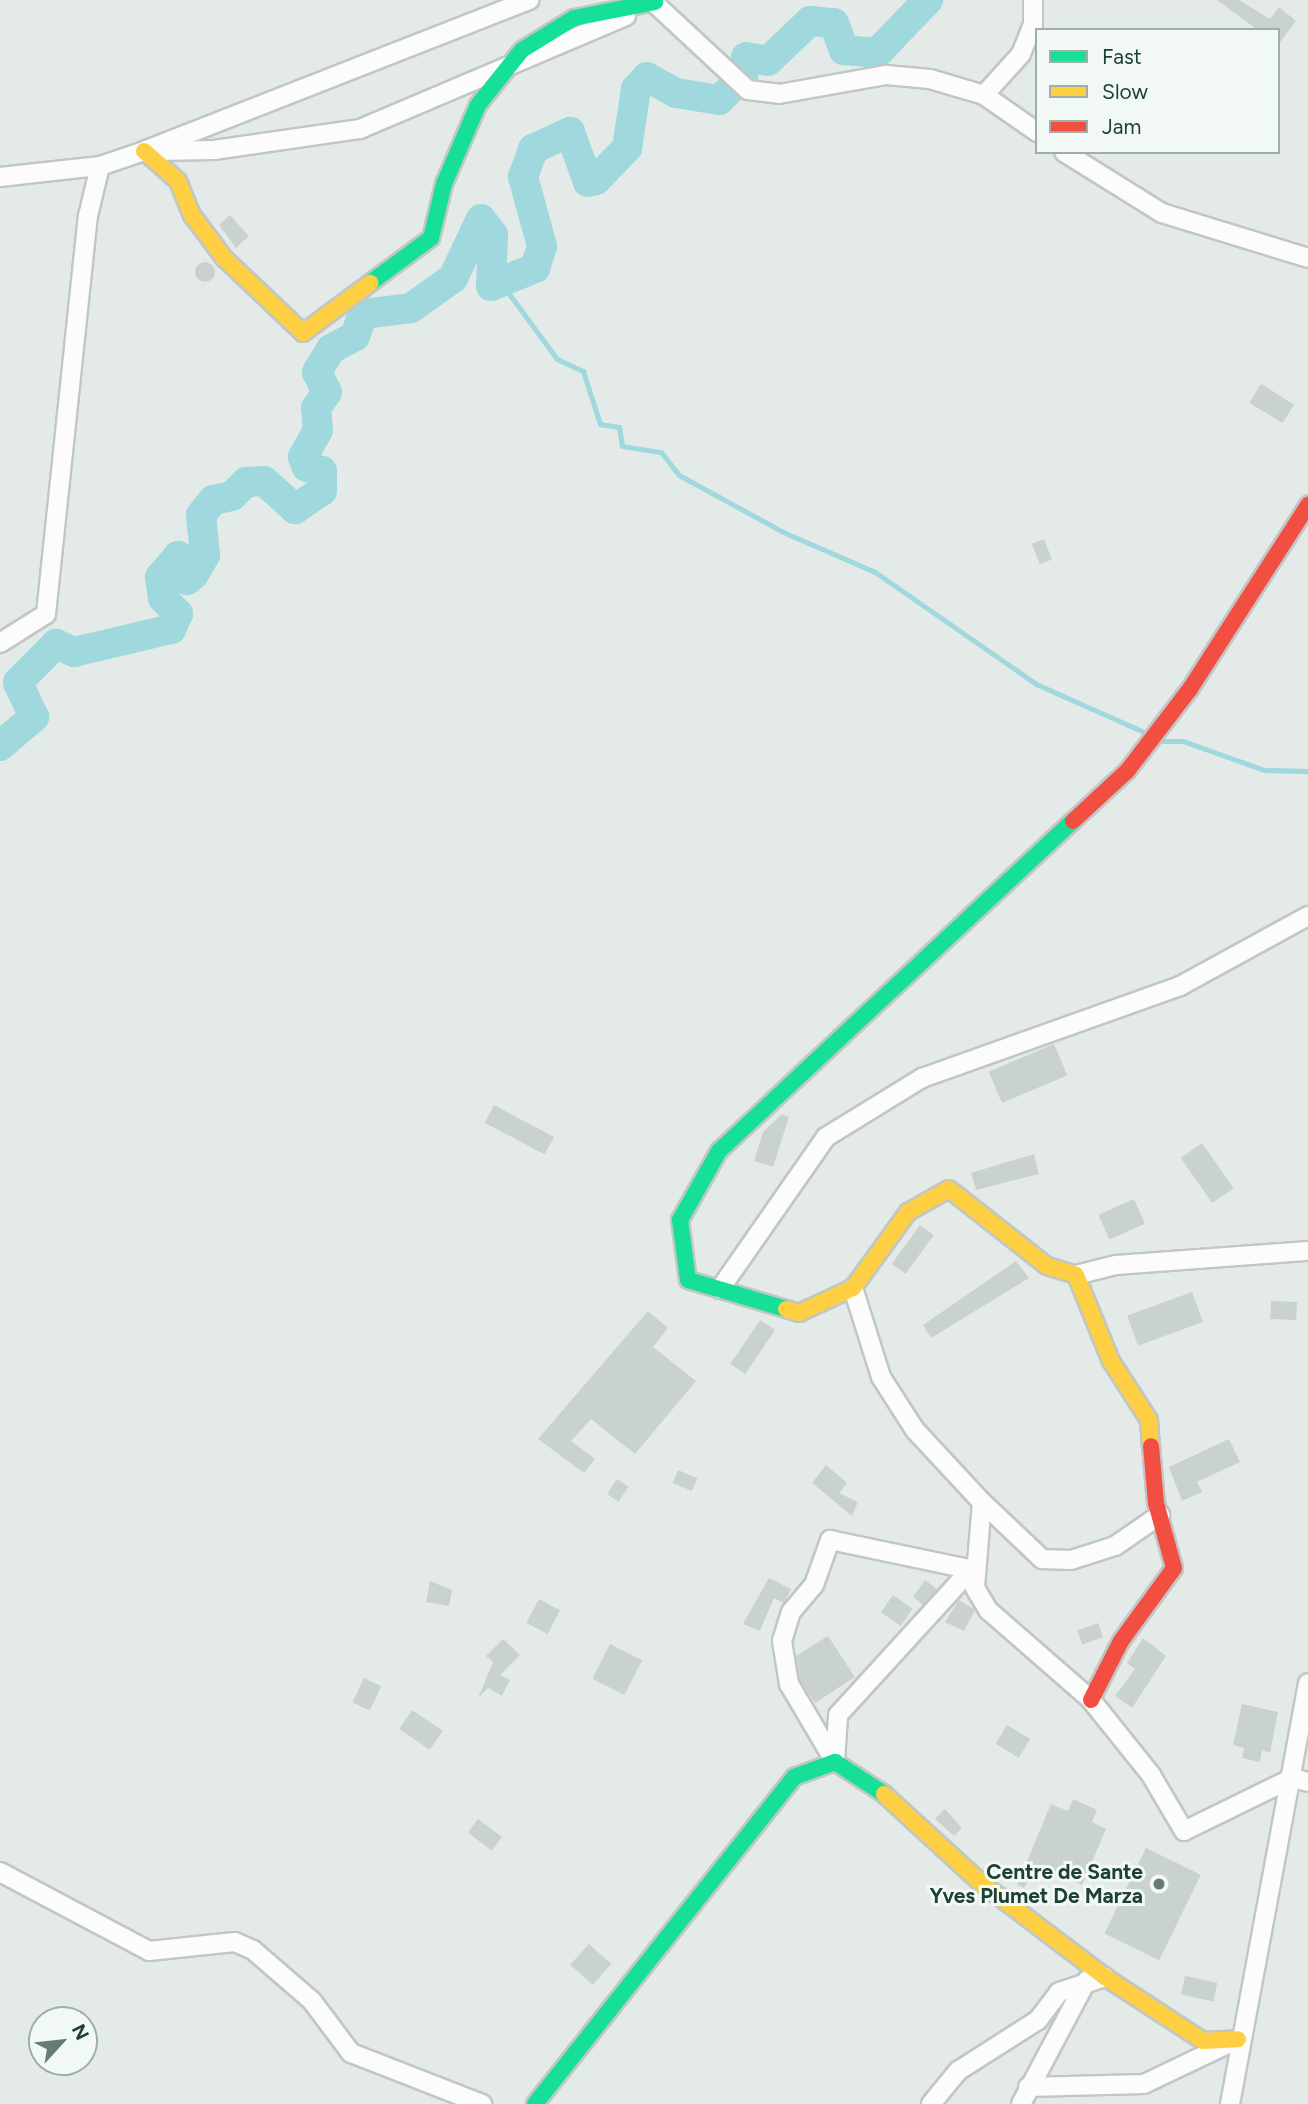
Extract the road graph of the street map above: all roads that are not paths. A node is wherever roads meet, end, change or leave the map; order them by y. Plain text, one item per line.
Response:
1 (529, 0) edge
2 (1033, 0) edge
3 (653, 1) edge
4 (502, 72) junction
5 (984, 95) junction
6 (1035, 131) edge
7 (144, 151) junction
8 (1068, 154) edge
9 (100, 166) junction
10 (0, 177) edge
11 (1308, 258) edge
12 (1308, 505) edge
13 (0, 643) edge
14 (1308, 909) edge
15 (1308, 917) edge
16 (1308, 1251) edge
17 (1076, 1275) junction
18 (853, 1288) junction
19 (720, 1289) junction
20 (982, 1502) junction
21 (1160, 1515) junction
22 (975, 1565) junction
23 (1308, 1682) edge
24 (1091, 1700) junction
25 (835, 1762) junction
26 (1300, 1780) edge
27 (0, 1872) edge
28 (1096, 1978) junction
29 (1238, 2039) junction
30 (1028, 2087) junction
31 (482, 2104) edge
32 (535, 2104) edge
33 (931, 2104) edge
34 (1021, 2104) edge
35 (1230, 2104) edge

1 - 7 street
2 - 5 street
3 - 4 street
3 - 5 street
4 - 7 street
4 - 7 street
5 - 6 street
7 - 9 street
8 - 11 street
9 - 10 street
9 - 13 street
12 - 19 street
14 - 15 street
15 - 19 street
16 - 17 street
17 - 18 street
17 - 21 street
18 - 19 street
18 - 20 street
20 - 21 street
20 - 22 street
21 - 24 street
22 - 24 street
22 - 25 street
22 - 25 street
23 - 26 street
24 - 26 street
25 - 28 street
25 - 32 street
26 - 29 street
27 - 31 street
28 - 29 street
28 - 30 street
28 - 33 street
29 - 30 street
29 - 35 street
30 - 34 street

